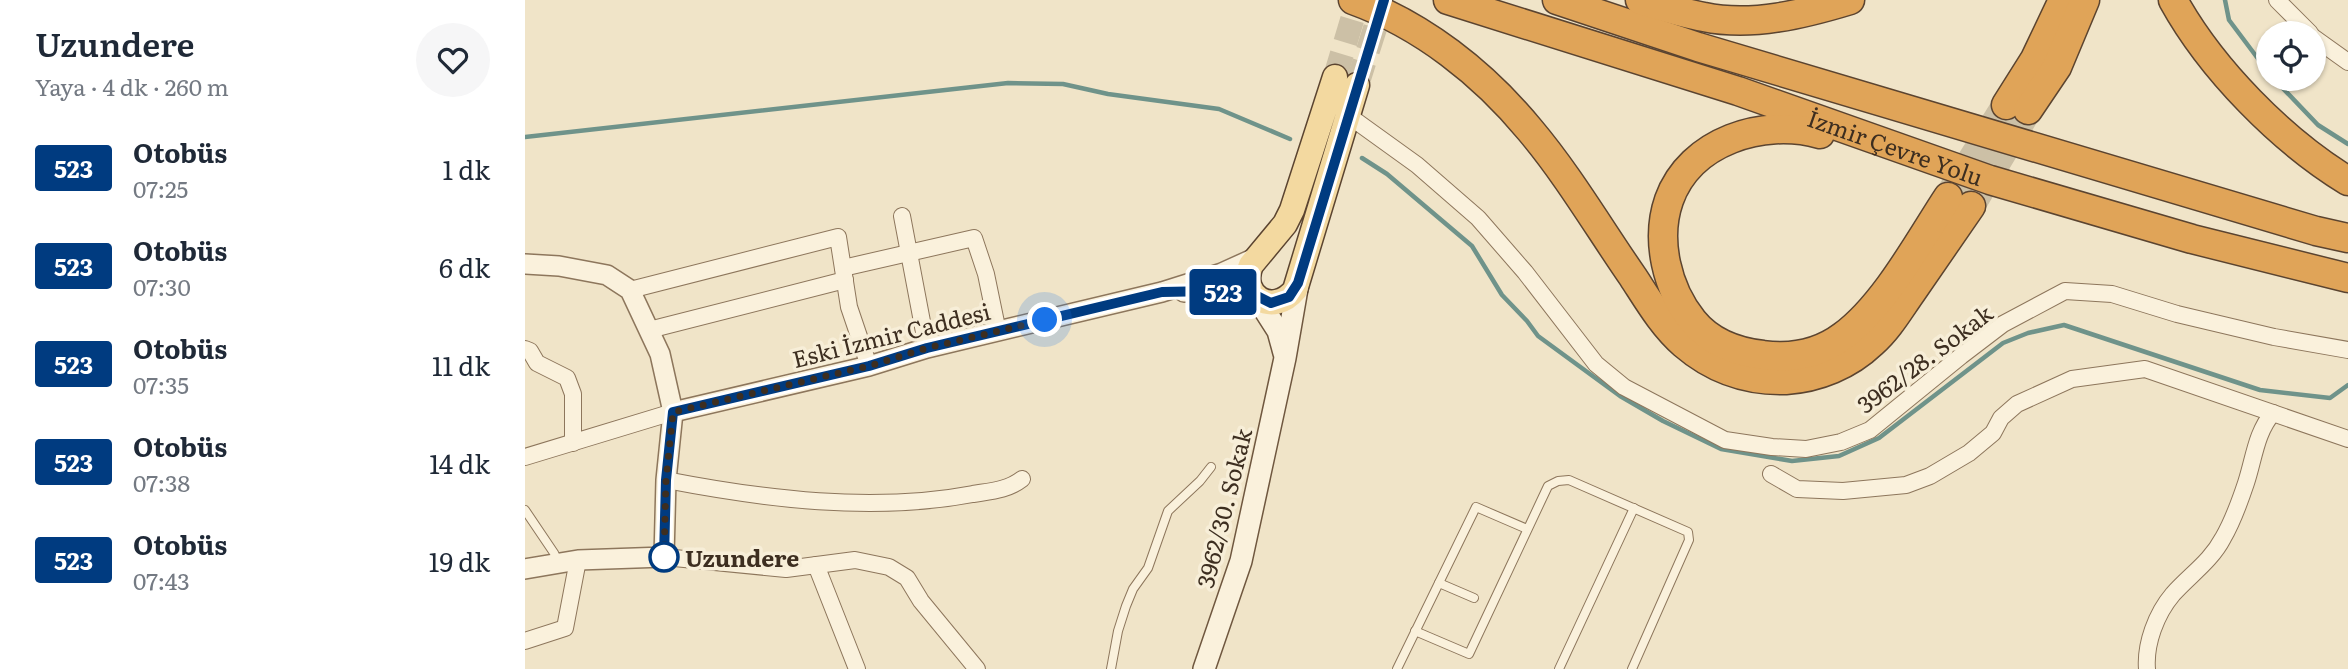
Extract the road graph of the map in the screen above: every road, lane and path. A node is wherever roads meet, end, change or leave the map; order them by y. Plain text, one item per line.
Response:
1 (1353, 0) edge
2 (1448, 0) edge
3 (1557, 0) edge
4 (1640, 0) edge
5 (1850, 0) edge
6 (2063, 0) edge
7 (2085, 0) edge
8 (2173, 0) edge
9 (2277, 0) edge
10 (2298, 21) edge
11 (2326, 46) edge
12 (2348, 62) edge
13 (1349, 116) junction
14 (1990, 180) junction
15 (2348, 181) edge
16 (902, 216) dead end
17 (2348, 239) edge
18 (910, 253) junction
19 (1255, 258) junction
20 (525, 264) edge
21 (844, 274) junction
22 (2348, 278) edge
23 (1298, 283) junction
24 (630, 290) junction
25 (1162, 292) junction
26 (1255, 295) junction
27 (649, 330) junction
28 (998, 332) junction
29 (927, 348) junction
30 (525, 349) edge
31 (2348, 350) edge
32 (1285, 358) junction
33 (869, 366) junction
34 (673, 412) junction
35 (2273, 413) junction
36 (2348, 439) edge
37 (573, 443) junction
38 (525, 457) edge
39 (1211, 467) dead end
40 (1771, 474) dead end
41 (1022, 478) dead end
42 (666, 480) junction
43 (1633, 508) junction
44 (525, 510) edge
45 (1527, 529) junction
46 (664, 557) junction
47 (568, 562) junction
48 (815, 565) junction
49 (525, 569) edge
50 (1439, 583) junction
51 (1474, 598) dead end
52 (1415, 631) junction
53 (525, 641) edge
54 (857, 669) edge
55 (977, 669) edge
56 (1111, 669) edge
57 (1204, 669) edge
58 (1397, 669) edge
59 (1559, 669) edge
60 (1632, 669) edge
61 (2147, 669) edge

1 - 14 highway
2 - 14 highway, İzmir Çevre Yolu
3 - 17 highway, İzmir Çevre Yolu
4 - 5 highway
6 - 7 highway
8 - 15 highway
9 - 10 street
11 - 12 street
13 - 19 main road
13 - 23 main road
13 - 31 street, 3962/28. Sokak
14 - 22 highway, İzmir Çevre Yolu
16 - 18 street
18 - 21 street
18 - 28 street
18 - 29 street
19 - 23 main road
19 - 25 street, Eski İzmir Caddesi
19 - 26 main road
20 - 24 street
21 - 24 street
21 - 27 street
21 - 33 street
23 - 26 main road
23 - 32 main road, 3962/30. Sokak
24 - 27 street
25 - 26 street, Eski İzmir Caddesi
25 - 28 street, Eski İzmir Caddesi
26 - 32 main road
27 - 34 street
28 - 29 street, Eski İzmir Caddesi
29 - 33 street, Eski İzmir Caddesi
30 - 37 street
32 - 57 main road, 3962/30. Sokak
33 - 34 street, Eski İzmir Caddesi
34 - 37 street
34 - 42 street
35 - 36 street
35 - 40 street
35 - 61 street
37 - 38 street
39 - 56 lane
41 - 42 street
42 - 46 street
43 - 45 lane
43 - 59 lane
43 - 60 lane
44 - 47 lane
45 - 50 lane
45 - 52 lane
46 - 47 street
46 - 48 street
47 - 49 street
47 - 53 street
48 - 54 street
48 - 55 street
50 - 51 lane
50 - 52 lane
52 - 58 lane

